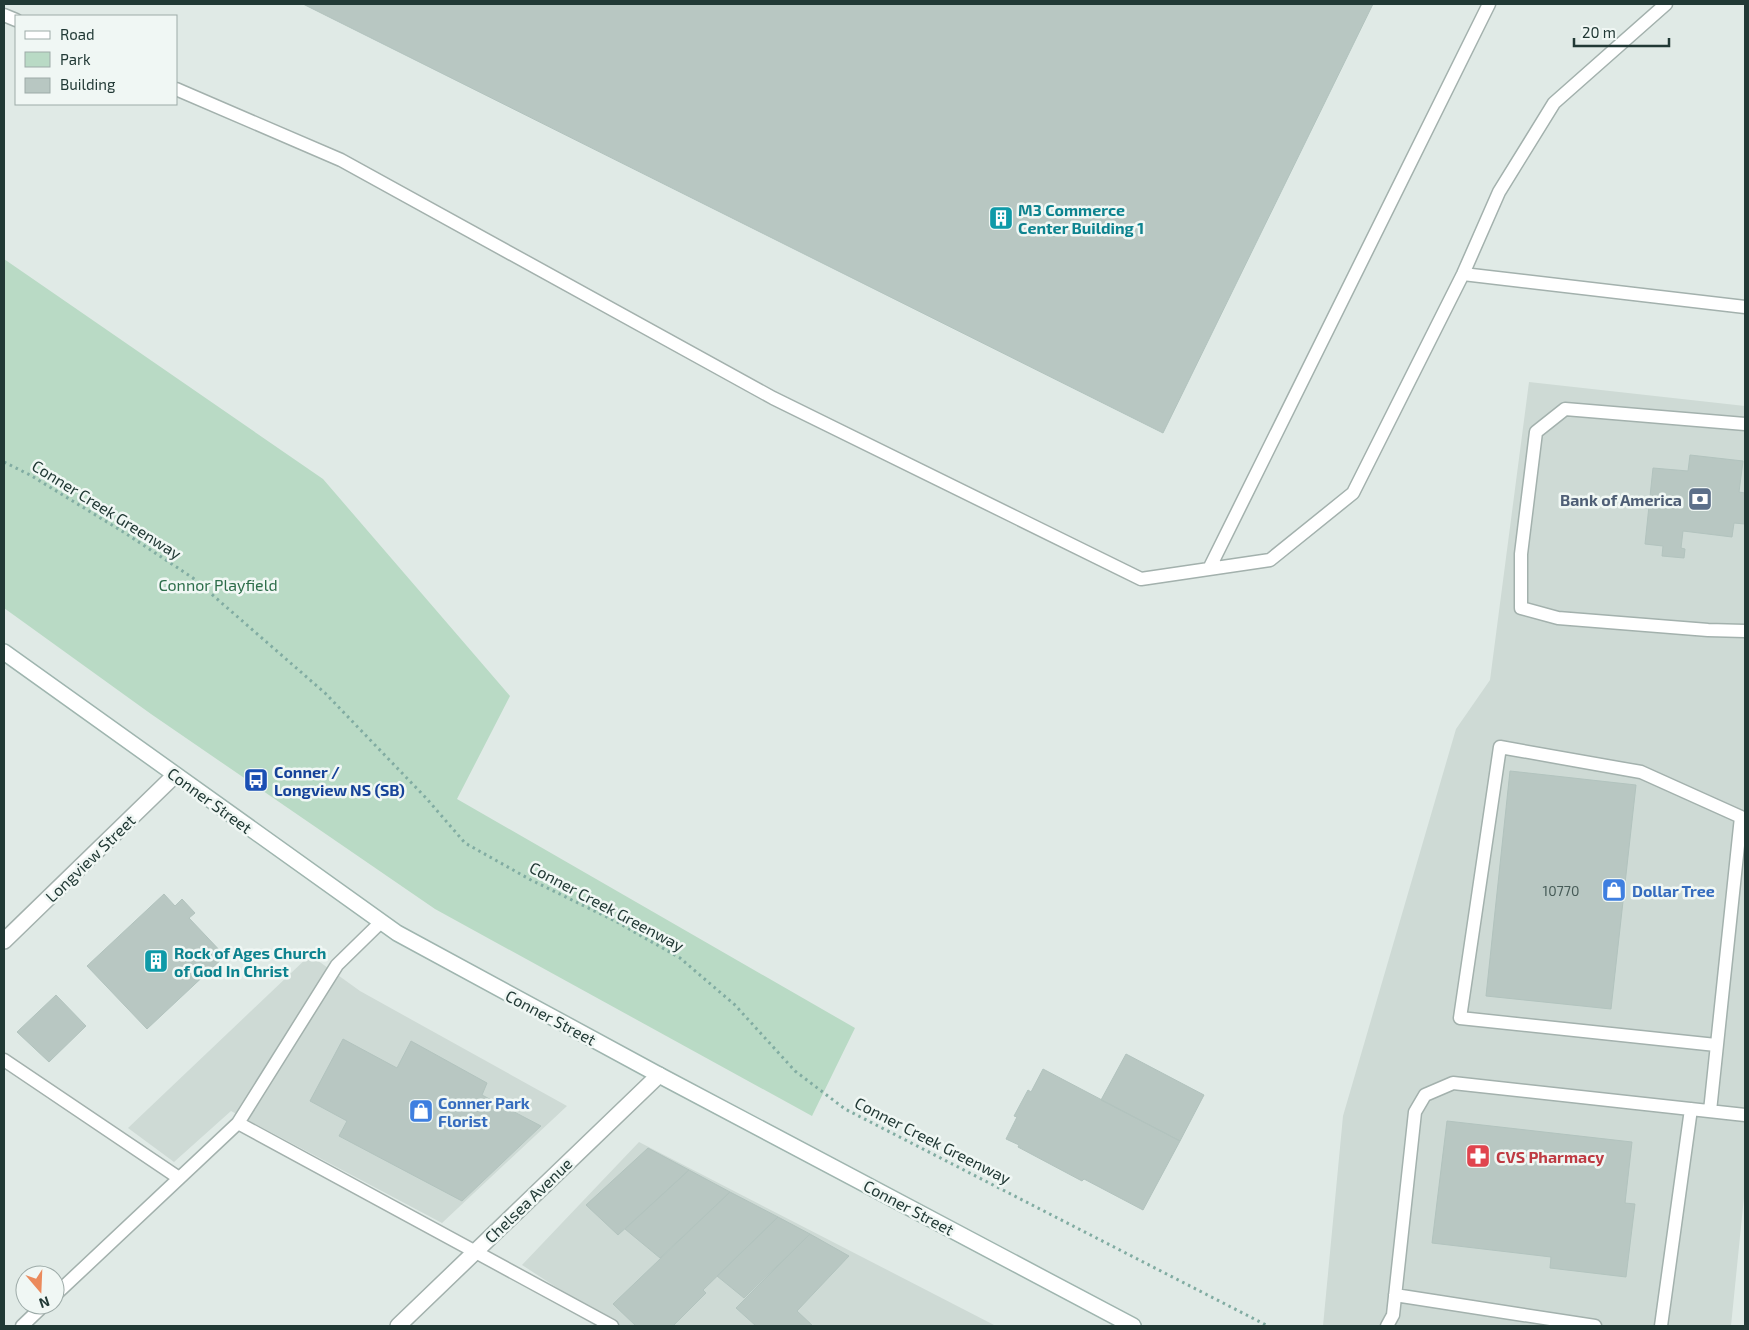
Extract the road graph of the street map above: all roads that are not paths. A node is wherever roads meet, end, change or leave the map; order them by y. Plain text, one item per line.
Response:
1 (1489, 4) edge
2 (1666, 4) edge
3 (178, 90) edge
4 (1463, 274) junction
5 (1745, 307) edge
6 (1745, 424) edge
7 (1209, 569) junction
8 (1745, 631) edge
9 (4, 652) edge
10 (175, 775) junction
11 (381, 922) junction
12 (4, 941) edge
13 (1716, 1045) junction
14 (4, 1060) edge
15 (660, 1075) junction
16 (1691, 1109) junction
17 (1710, 1111) junction
18 (1745, 1115) edge
19 (238, 1122) junction
20 (179, 1178) junction
21 (475, 1251) junction
22 (65, 1286) edge
23 (1395, 1294) junction
24 (34, 1315) edge
25 (22, 1326) edge
26 (398, 1326) edge
27 (612, 1326) edge
28 (1133, 1326) edge
29 (1387, 1326) edge
30 (1595, 1326) edge
31 (1661, 1326) edge

1 - 7 lane
2 - 4 lane
3 - 7 lane
4 - 5 lane
4 - 7 lane
6 - 8 lane
9 - 10 main road, Conner Street
10 - 11 main road, Conner Street
10 - 12 main road, Longview Street
11 - 15 main road, Conner Street
11 - 19 lane
13 - 13 lane
13 - 17 lane
14 - 20 lane
15 - 21 main road, Chelsea Avenue
15 - 28 main road, Conner Street
16 - 17 lane
16 - 23 lane
16 - 31 lane
17 - 18 lane
19 - 20 lane
19 - 21 lane
20 - 22 lane
21 - 26 main road, Chelsea Avenue
21 - 27 lane
23 - 29 lane
23 - 30 lane
24 - 25 lane

